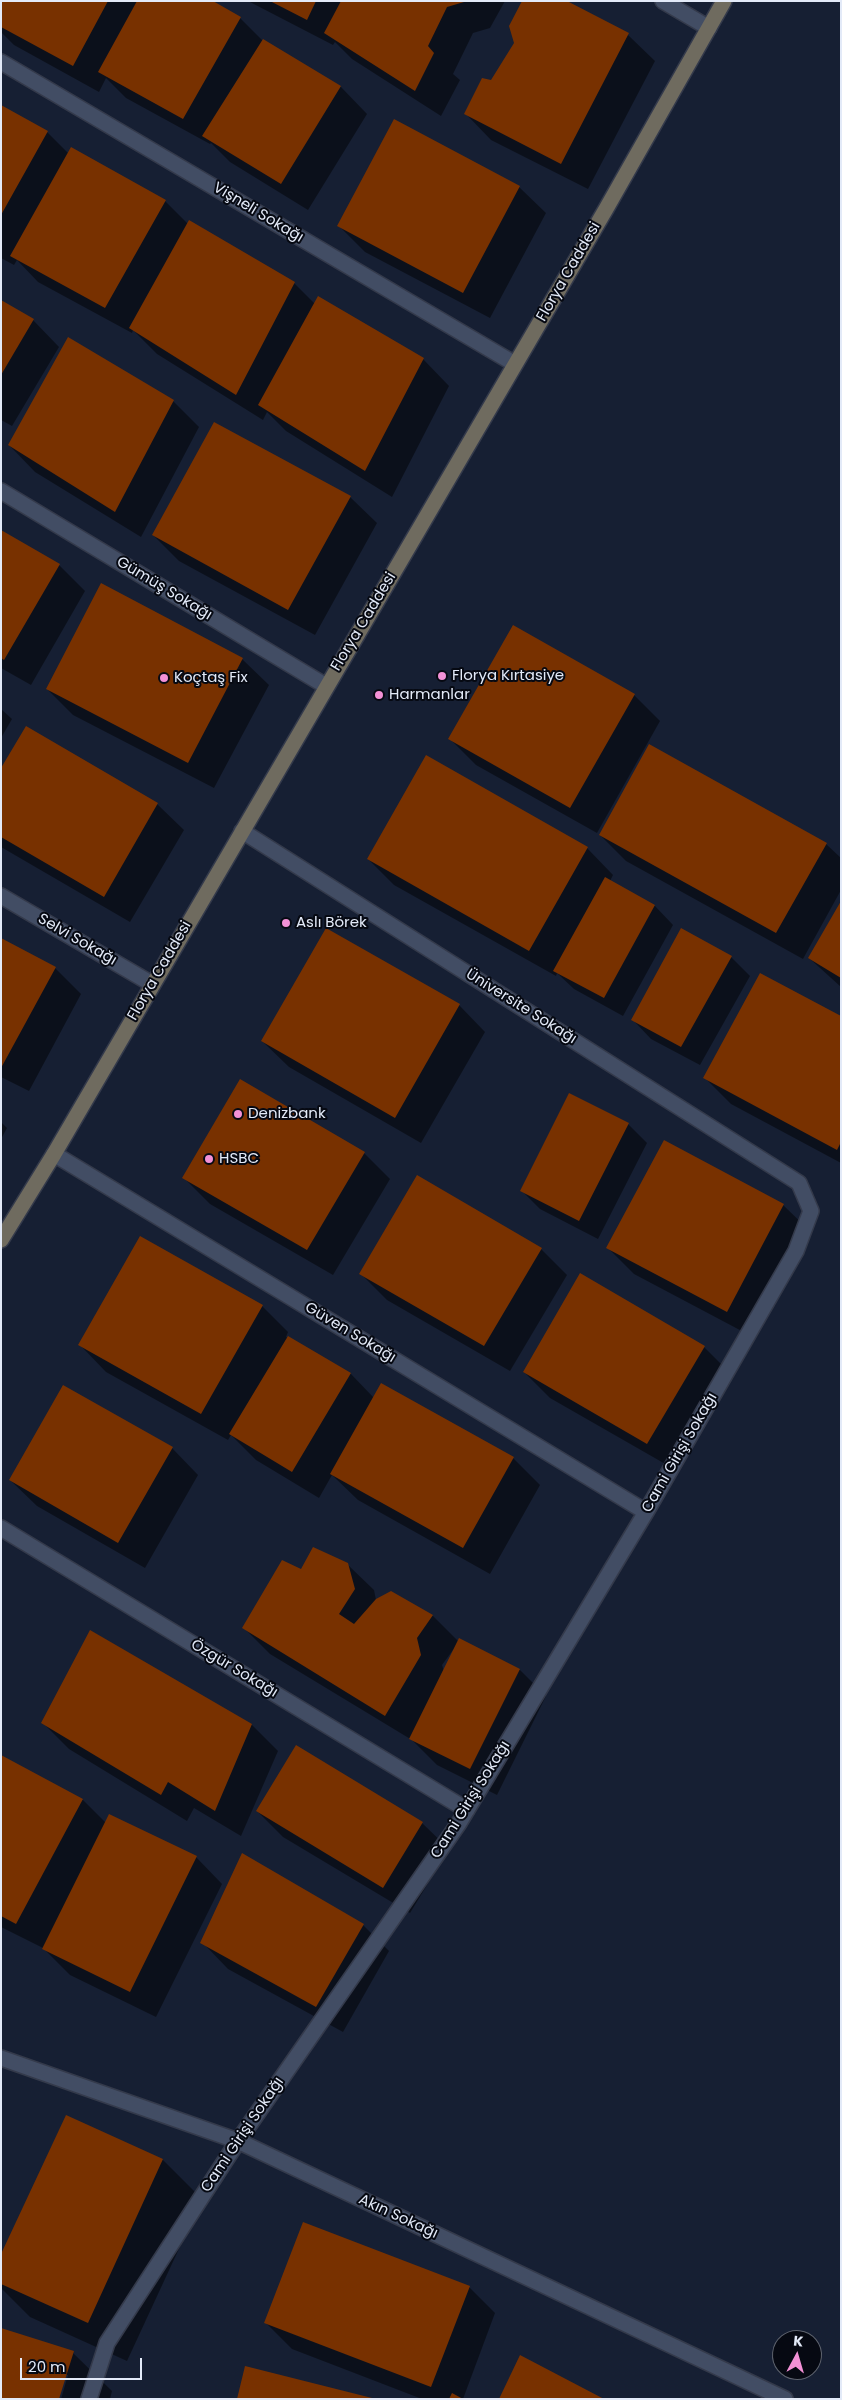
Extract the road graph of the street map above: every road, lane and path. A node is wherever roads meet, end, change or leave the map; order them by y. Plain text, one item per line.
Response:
1 (663, 1) edge
2 (724, 1) edge
3 (709, 28) junction
4 (1, 62) edge
5 (515, 364) junction
6 (1, 491) edge
7 (326, 686) junction
8 (242, 831) junction
9 (1, 896) edge
10 (152, 984) junction
11 (54, 1154) junction
12 (799, 1183) joint
13 (1, 1240) edge
14 (646, 1512) junction
15 (1, 1528) edge
16 (467, 1810) junction
17 (1, 2058) edge
18 (238, 2141) junction
19 (89, 2399) edge
20 (785, 2399) edge

1 - 3 street
2 - 3 main road, Florya Caddesi
3 - 5 main road, Florya Caddesi
4 - 5 street, Vişneli Sokağı
5 - 7 main road, Florya Caddesi
6 - 7 street, Gümüş Sokağı
7 - 8 main road, Florya Caddesi
8 - 10 main road, Florya Caddesi
8 - 12 street, Üniversite Sokağı
9 - 10 street, Selvi Sokağı
10 - 11 main road, Florya Caddesi
11 - 13 main road, Florya Caddesi
11 - 14 street, Güven Sokağı
12 - 14 street, Cami Girişi Sokağı
14 - 16 street, Cami Girişi Sokağı
15 - 16 street, Özgür Sokağı
16 - 18 street, Cami Girişi Sokağı
17 - 18 street, Akın Sokağı
18 - 19 street, Cami Girişi Sokağı
18 - 20 street, Akın Sokağı

